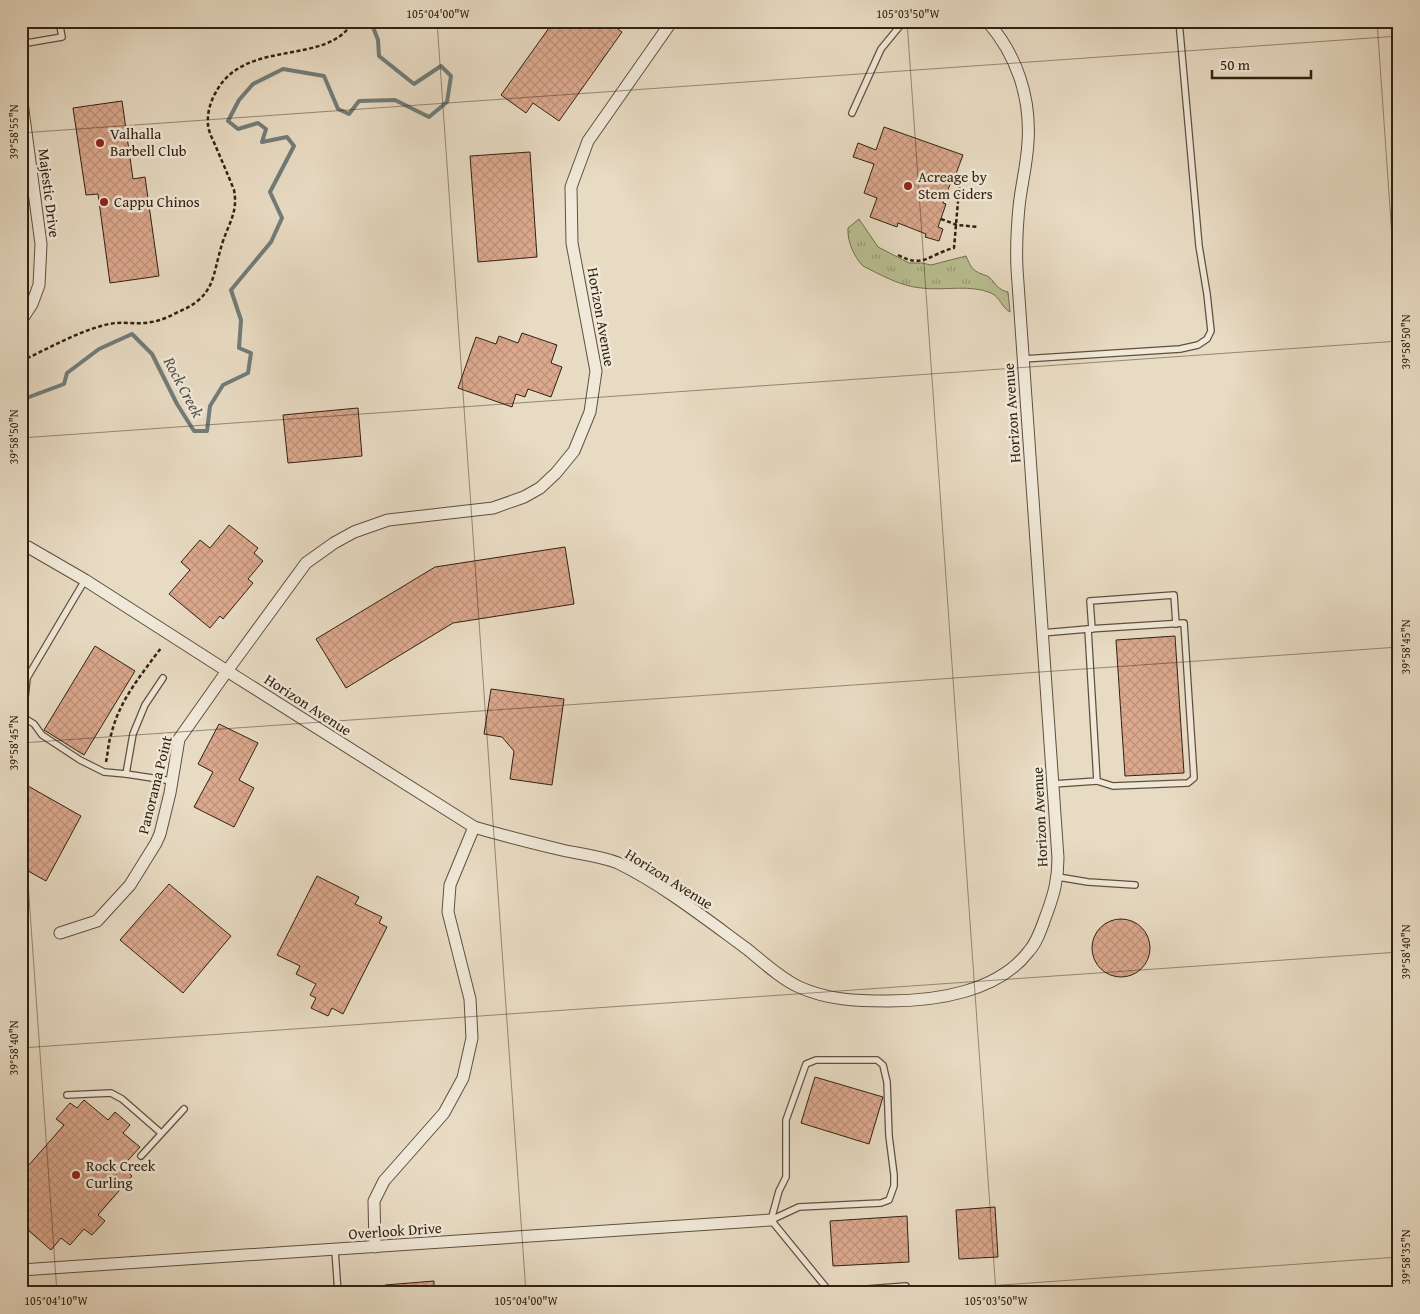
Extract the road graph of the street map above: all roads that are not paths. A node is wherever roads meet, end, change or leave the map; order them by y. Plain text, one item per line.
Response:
1 (59, 21) edge
2 (672, 21) edge
3 (904, 21) edge
4 (988, 21) edge
5 (1179, 21) edge
6 (21, 44) edge
7 (21, 95) edge
8 (852, 114) dead end
9 (21, 321) edge
10 (1023, 359) junction
11 (21, 545) edge
12 (85, 580) junction
13 (1176, 624) junction
14 (1090, 629) junction
15 (1042, 633) junction
16 (227, 671) junction
17 (163, 678) dead end
18 (126, 774) junction
19 (172, 780) junction
20 (1098, 782) junction
21 (1053, 784) junction
22 (474, 828) junction
23 (1058, 877) junction
24 (1135, 885) dead end
25 (60, 933) dead end
26 (67, 1095) dead end
27 (184, 1109) dead end
28 (161, 1133) junction
29 (141, 1156) dead end
30 (771, 1220) junction
31 (375, 1247) junction
32 (335, 1250) junction
33 (21, 1270) edge
34 (827, 1292) edge
35 (338, 1293) edge
36 (906, 1293) edge

1 - 6 lane
2 - 16 street, Horizon Avenue
3 - 8 lane
4 - 10 street, Horizon Avenue
5 - 10 lane
7 - 9 street, Majestic Drive
10 - 15 street, Horizon Avenue
11 - 12 street, Horizon Avenue
12 - 16 street, Horizon Avenue
12 - 18 lane
13 - 14 lane
13 - 14 lane
13 - 20 lane
14 - 15 lane
14 - 20 lane
15 - 21 street, Horizon Avenue
16 - 19 street, Panorama Point
16 - 22 street, Horizon Avenue
17 - 18 lane
18 - 19 lane
19 - 25 street, Panorama Point
20 - 21 lane
21 - 23 street, Horizon Avenue
22 - 23 street, Horizon Avenue
22 - 31 street
23 - 24 lane
26 - 28 lane
27 - 28 lane
28 - 29 lane
30 - 30 lane
30 - 31 street, Overlook Drive
30 - 34 lane
31 - 32 street, Overlook Drive
32 - 33 street, Overlook Drive
32 - 35 lane
34 - 36 lane

